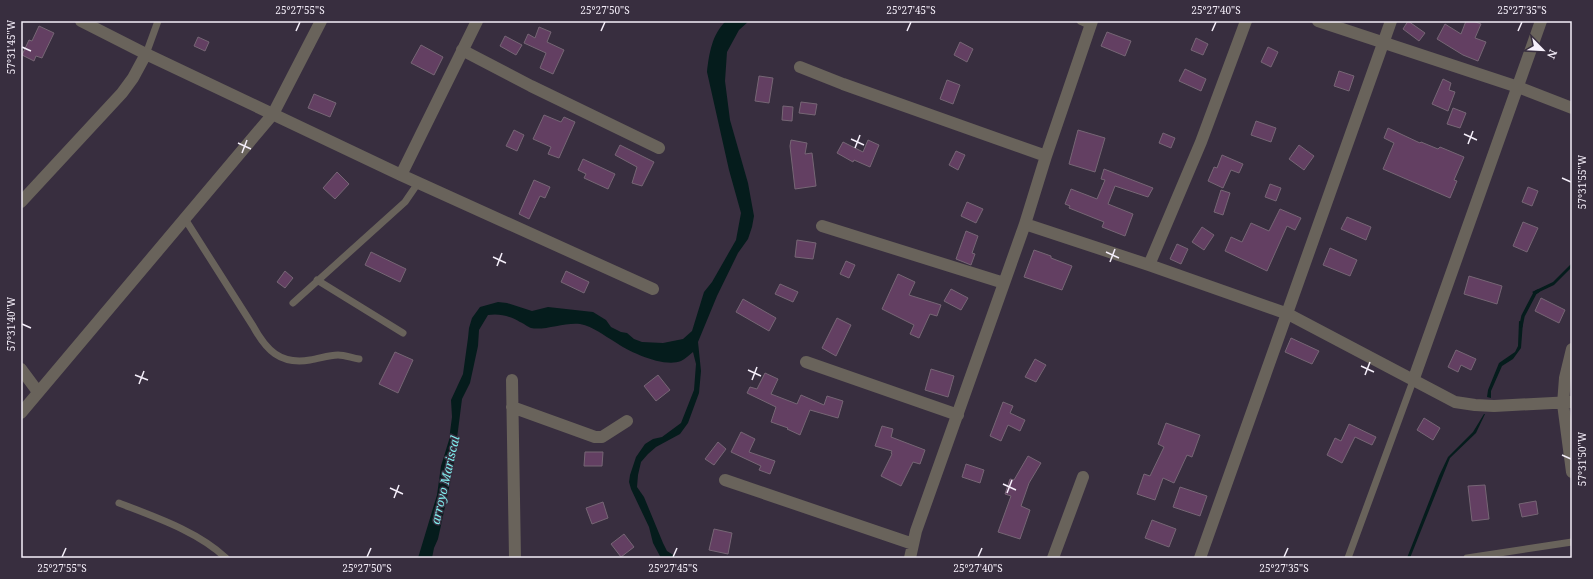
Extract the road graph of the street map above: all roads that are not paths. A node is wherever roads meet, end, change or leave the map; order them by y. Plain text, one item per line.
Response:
1 (81, 21) edge
2 (158, 21) edge
3 (321, 21) edge
4 (477, 21) edge
5 (1246, 21) edge
6 (1318, 21) edge
7 (1391, 21) edge
8 (1541, 21) edge
9 (1088, 23) edge
10 (1383, 43) junction
11 (462, 50) junction
12 (146, 54) junction
13 (800, 67) dead end
14 (1518, 87) junction
15 (1572, 108) edge
16 (274, 114) junction
17 (659, 148) dead end
18 (1046, 156) junction
19 (401, 175) junction
20 (418, 183) junction
21 (21, 202) edge
22 (185, 218) junction
23 (1025, 224) junction
24 (822, 226) dead end
25 (1149, 266) junction
26 (317, 280) junction
27 (1004, 283) junction
28 (653, 289) dead end
29 (293, 303) dead end
30 (1288, 314) junction
31 (403, 333) dead end
32 (1572, 349) edge
33 (359, 360) dead end
34 (806, 362) dead end
35 (21, 369) edge
36 (512, 380) dead end
37 (1413, 381) junction
38 (38, 392) junction
39 (1567, 403) edge
40 (512, 407) junction
41 (21, 413) edge
42 (958, 415) junction
43 (627, 421) dead end
44 (1572, 472) edge
45 (1083, 477) dead end
46 (725, 480) dead end
47 (119, 503) dead end
48 (1572, 542) edge
49 (913, 544) junction
50 (226, 558) edge
51 (515, 558) edge
52 (910, 558) edge
53 (1053, 558) edge
54 (1200, 558) edge
55 (1348, 558) edge
56 (1467, 558) edge

1 - 12 street
2 - 12 lane
3 - 16 street
4 - 11 street
5 - 25 street
6 - 10 street
7 - 10 street
8 - 14 street
9 - 18 street
10 - 14 street
10 - 30 street
11 - 17 street
11 - 19 street
12 - 16 street
12 - 21 street
13 - 18 street
14 - 15 street
14 - 37 street
16 - 19 street
16 - 22 street
18 - 23 street
19 - 20 street
20 - 26 lane
20 - 28 street
22 - 33 lane
22 - 38 street
23 - 25 street
23 - 27 street
24 - 27 street
25 - 30 street
26 - 29 lane
26 - 31 lane
27 - 42 street
30 - 37 street
30 - 54 street
32 - 39 street
34 - 42 street
35 - 38 street
36 - 40 street
37 - 39 street
37 - 55 lane
38 - 41 street
39 - 44 street
40 - 43 street
40 - 51 street
42 - 49 street
45 - 53 street
46 - 49 street
47 - 50 lane
48 - 56 lane
49 - 52 street

